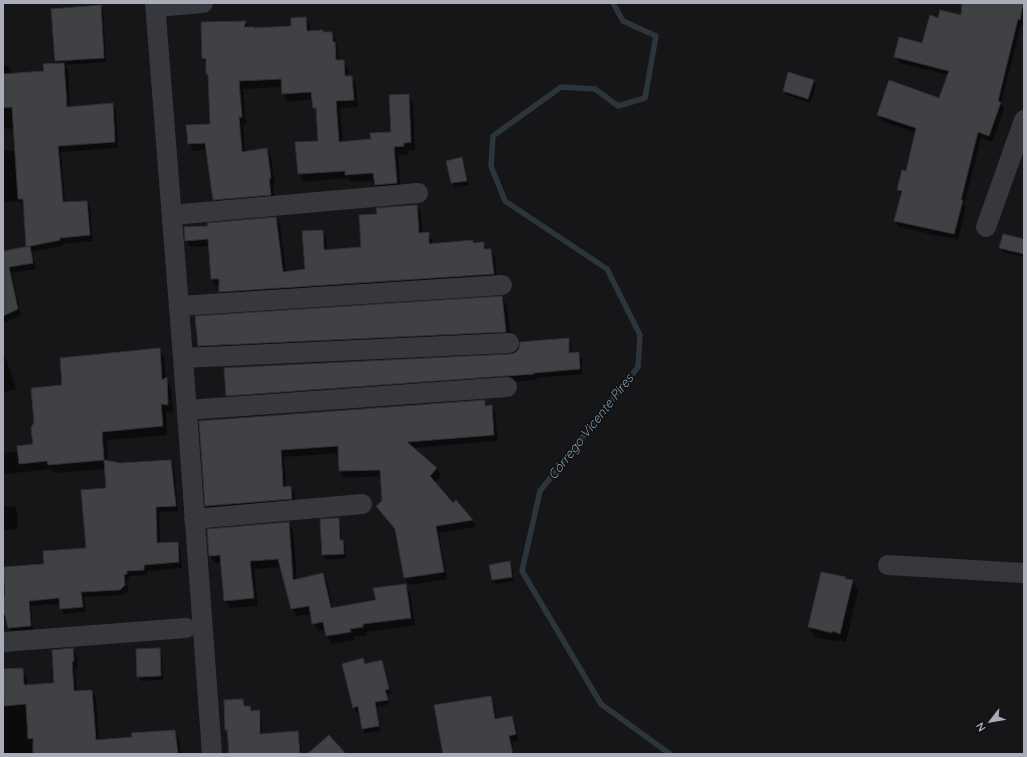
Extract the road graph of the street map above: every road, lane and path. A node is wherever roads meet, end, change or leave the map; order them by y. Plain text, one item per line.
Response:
1 (203, 3) edge
2 (156, 5) edge
3 (1024, 120) edge
4 (418, 193) dead end
5 (172, 215) junction
6 (986, 227) dead end
7 (502, 285) dead end
8 (179, 306) junction
9 (509, 342) dead end
10 (183, 358) junction
11 (507, 388) dead end
12 (187, 410) junction
13 (362, 504) dead end
14 (194, 519) junction
15 (888, 564) dead end
16 (1024, 573) edge
17 (186, 628) dead end
18 (3, 642) edge
19 (212, 754) edge

1 - 2 street
2 - 5 street
3 - 6 street
4 - 5 street
5 - 8 street
7 - 8 street
8 - 10 street
9 - 10 street
10 - 12 street
11 - 12 street
12 - 14 street
13 - 14 street
14 - 19 street
15 - 16 street
17 - 18 street

